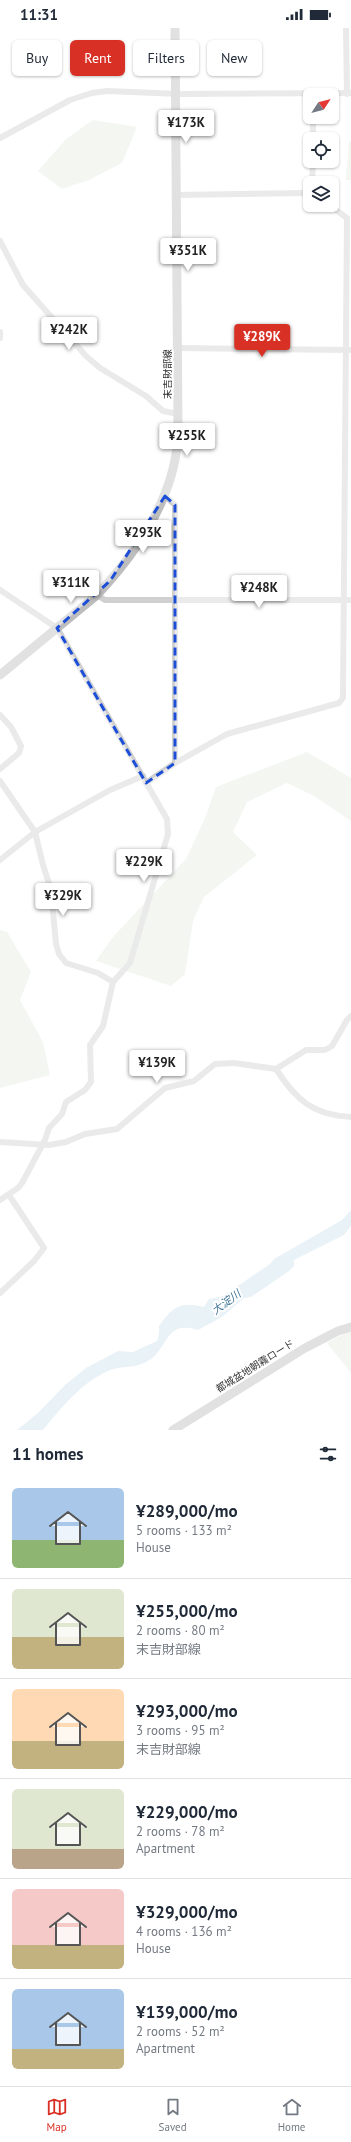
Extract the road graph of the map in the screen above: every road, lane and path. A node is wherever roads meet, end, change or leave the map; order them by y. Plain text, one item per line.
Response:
1 (175, 28) edge
2 (346, 28) edge
3 (175, 93) junction
4 (339, 94) edge
5 (349, 94) edge
6 (303, 95) edge
7 (0, 138) edge
8 (303, 193) edge
9 (177, 195) junction
10 (339, 212) edge
11 (0, 241) edge
12 (0, 332) edge
13 (0, 338) edge
14 (178, 348) junction
15 (348, 350) edge
16 (178, 414) junction
17 (165, 496) junction
18 (0, 590) edge
19 (97, 595) junction
20 (174, 599) junction
21 (343, 600) junction
22 (351, 600) edge
23 (57, 628) junction
24 (0, 675) edge
25 (0, 715) edge
26 (175, 763) junction
27 (0, 769) edge
28 (143, 776) junction
29 (0, 781) edge
30 (146, 783) junction
31 (35, 832) junction
32 (0, 860) edge
33 (113, 982) junction
34 (351, 1016) edge
35 (276, 1069) junction
36 (351, 1117) edge
37 (0, 1142) edge
38 (42, 1144) junction
39 (9, 1195) junction
40 (0, 1200) edge
41 (0, 1293) edge
42 (351, 1327) edge
43 (173, 1430) edge

1 - 3 main road, 末吉財部線
2 - 5 street
3 - 6 street
3 - 7 street
3 - 9 main road, 末吉財部線
4 - 5 street
8 - 9 street
9 - 14 main road, 末吉財部線
10 - 15 street
11 - 16 street
12 - 13 street
14 - 15 street
14 - 16 main road, 末吉財部線
15 - 21 street
16 - 17 main road, 末吉財部線
17 - 19 main road, 末吉財部線
17 - 20 street
18 - 23 street
19 - 20 street
19 - 23 main road, 末吉財部線
20 - 21 street
20 - 26 street
21 - 22 street
21 - 26 street
23 - 24 main road, 末吉財部線
23 - 28 street
25 - 27 street
26 - 30 street
28 - 30 street
28 - 31 street
29 - 31 street
30 - 33 street
31 - 32 street
31 - 33 street
33 - 38 street
34 - 35 street
35 - 36 street
35 - 38 street
37 - 38 street
38 - 39 street
39 - 40 street
39 - 41 street
42 - 43 main road, 都城盆地朝霧ロード

